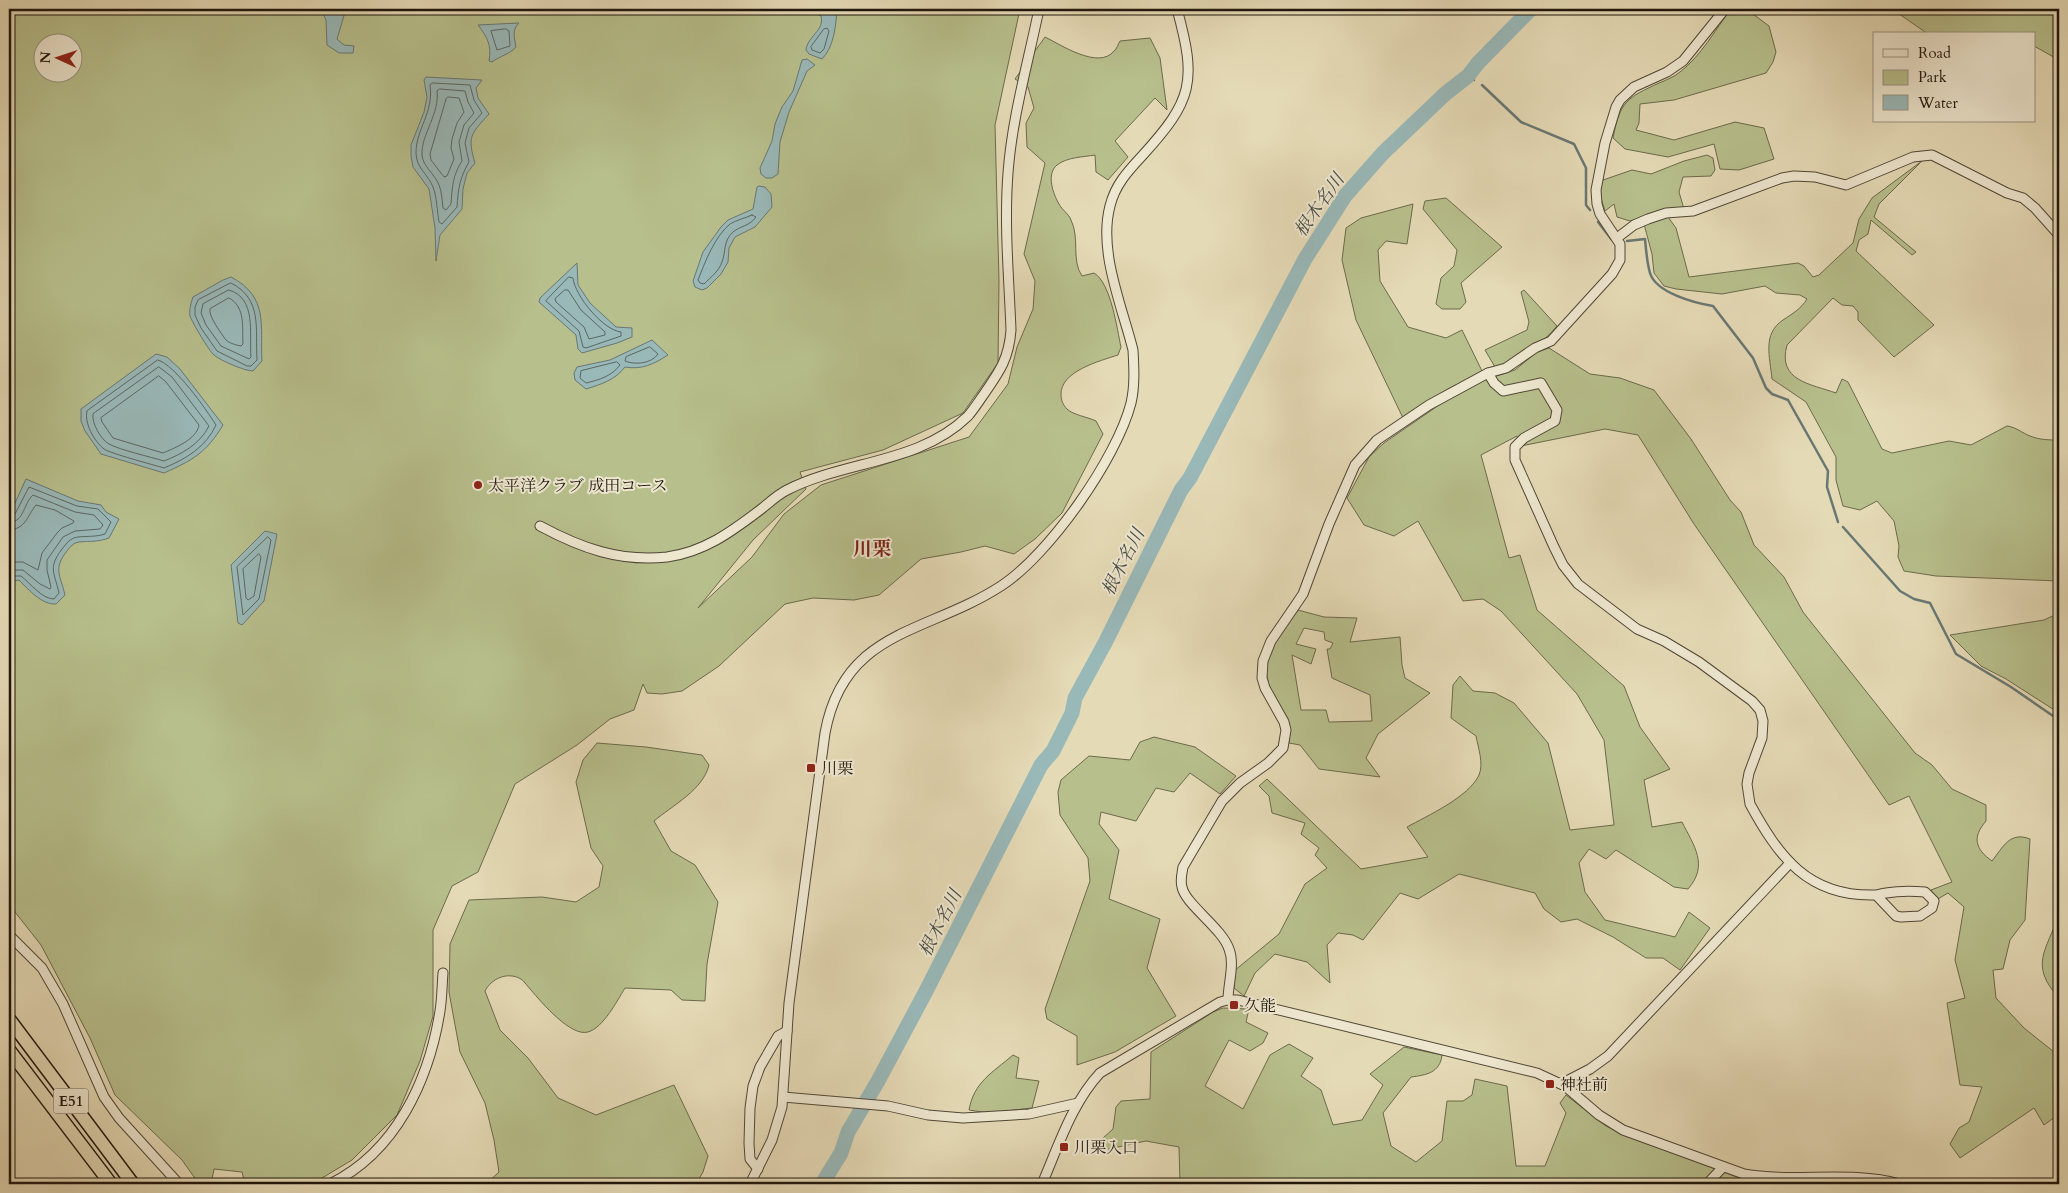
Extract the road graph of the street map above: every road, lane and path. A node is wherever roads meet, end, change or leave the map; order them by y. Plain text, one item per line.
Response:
1 (1039, 9) edge
2 (1178, 9) edge
3 (1726, 9) edge
4 (2059, 235) edge
5 (1617, 238) junction
6 (1488, 373) junction
7 (540, 526) dead end
8 (1790, 863) junction
9 (1876, 895) junction
10 (9, 935) edge
11 (443, 973) dead end
12 (1228, 1000) junction
13 (9, 1019) edge
14 (787, 1030) junction
15 (9, 1050) edge
16 (1560, 1084) junction
17 (783, 1097) junction
18 (1078, 1103) junction
19 (1724, 1167) junction
20 (758, 1169) junction
21 (111, 1184) edge
22 (133, 1184) edge
23 (179, 1184) edge
24 (330, 1184) edge
25 (750, 1184) edge
26 (1042, 1184) edge
27 (1707, 1184) edge
28 (1900, 1184) edge

1 - 7 street
2 - 14 street
3 - 5 street
4 - 5 street
5 - 6 street
6 - 8 street
6 - 12 street
8 - 9 street
8 - 16 street
9 - 9 street
10 - 23 street
11 - 24 street
12 - 16 street
12 - 18 street
13 - 22 highway, E51
14 - 17 street
14 - 20 street
15 - 21 highway, E51
16 - 19 street
17 - 18 street
17 - 20 street
18 - 26 street
19 - 27 street
19 - 28 street
20 - 25 street

